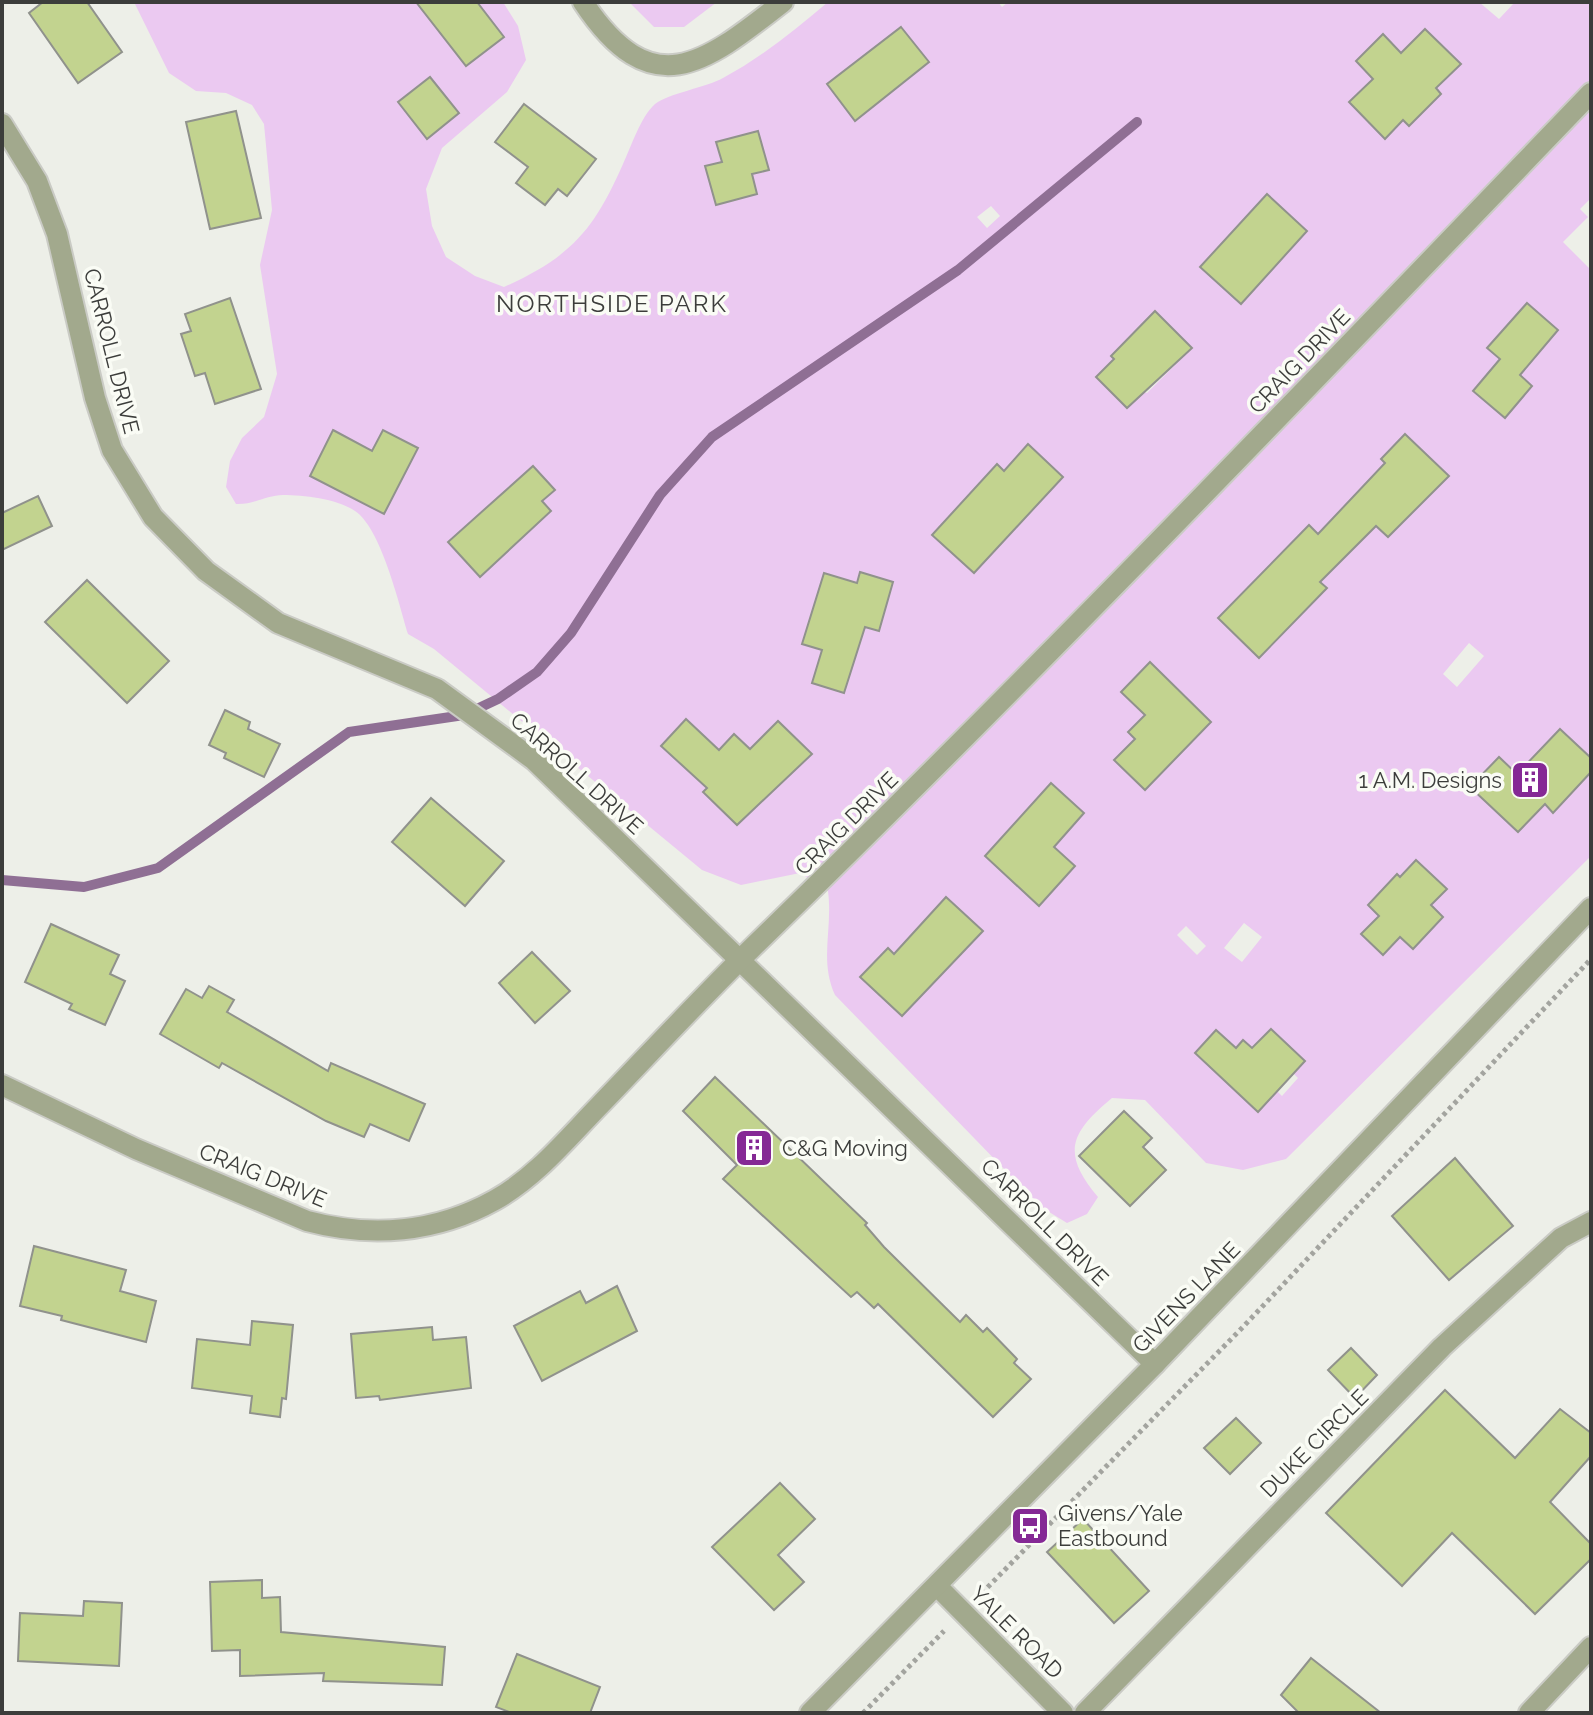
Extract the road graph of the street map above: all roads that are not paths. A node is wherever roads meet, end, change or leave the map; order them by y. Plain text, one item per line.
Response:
1 (583, 2) edge
2 (783, 2) edge
3 (1591, 93) edge
4 (2, 124) edge
5 (1591, 908) edge
6 (740, 960) junction
7 (2, 1085) edge
8 (1591, 1222) edge
9 (1155, 1364) junction
10 (937, 1586) junction
11 (1591, 1647) edge
12 (810, 1713) edge
13 (1063, 1713) edge
14 (1085, 1713) edge
15 (1529, 1713) edge

1 - 2 street
3 - 6 street, CRAIG DRIVE
4 - 6 street, CARROLL DRIVE
5 - 9 street, GIVENS LANE
6 - 7 street, CRAIG DRIVE
6 - 9 street, CARROLL DRIVE
8 - 14 street, DUKE CIRCLE
9 - 10 street, GIVENS LANE
10 - 12 street, GIVENS LANE
10 - 13 street, YALE ROAD
11 - 15 street

